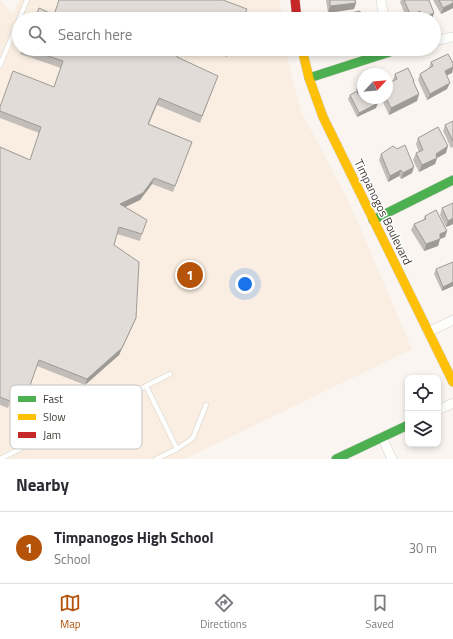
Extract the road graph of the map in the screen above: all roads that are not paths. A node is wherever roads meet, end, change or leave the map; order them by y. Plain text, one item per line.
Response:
1 (27, 0) edge
2 (295, 0) edge
3 (381, 0) edge
4 (22, 12) edge
5 (296, 12) edge
6 (383, 12) edge
7 (12, 36) edge
8 (453, 37) edge
9 (441, 40) edge
10 (304, 56) edge
11 (372, 56) edge
12 (0, 65) edge
13 (309, 78) junction
14 (453, 180) edge
15 (373, 220) junction
16 (453, 320) edge
17 (428, 332) junction
18 (170, 374) dead end
19 (453, 382) edge
20 (146, 386) junction
21 (142, 388) edge
22 (453, 403) edge
23 (206, 405) dead end
24 (441, 409) edge
25 (405, 426) edge
26 (382, 437) junction
27 (20, 449) edge
28 (177, 449) junction
29 (0, 459) edge
30 (156, 459) edge
31 (336, 459) edge
32 (392, 459) edge

1 - 4 lane
2 - 5 street
3 - 6 street
7 - 12 lane
8 - 9 street
10 - 13 street, Timpanogos Boulevard
11 - 13 street
13 - 15 street, Timpanogos Boulevard
14 - 15 street
15 - 17 street, Timpanogos Boulevard
16 - 17 street
17 - 19 street, Timpanogos Boulevard
18 - 20 lane
20 - 21 lane
20 - 28 lane
22 - 24 street
23 - 28 lane
25 - 26 street
26 - 31 street
26 - 32 street
27 - 29 lane
28 - 30 lane

